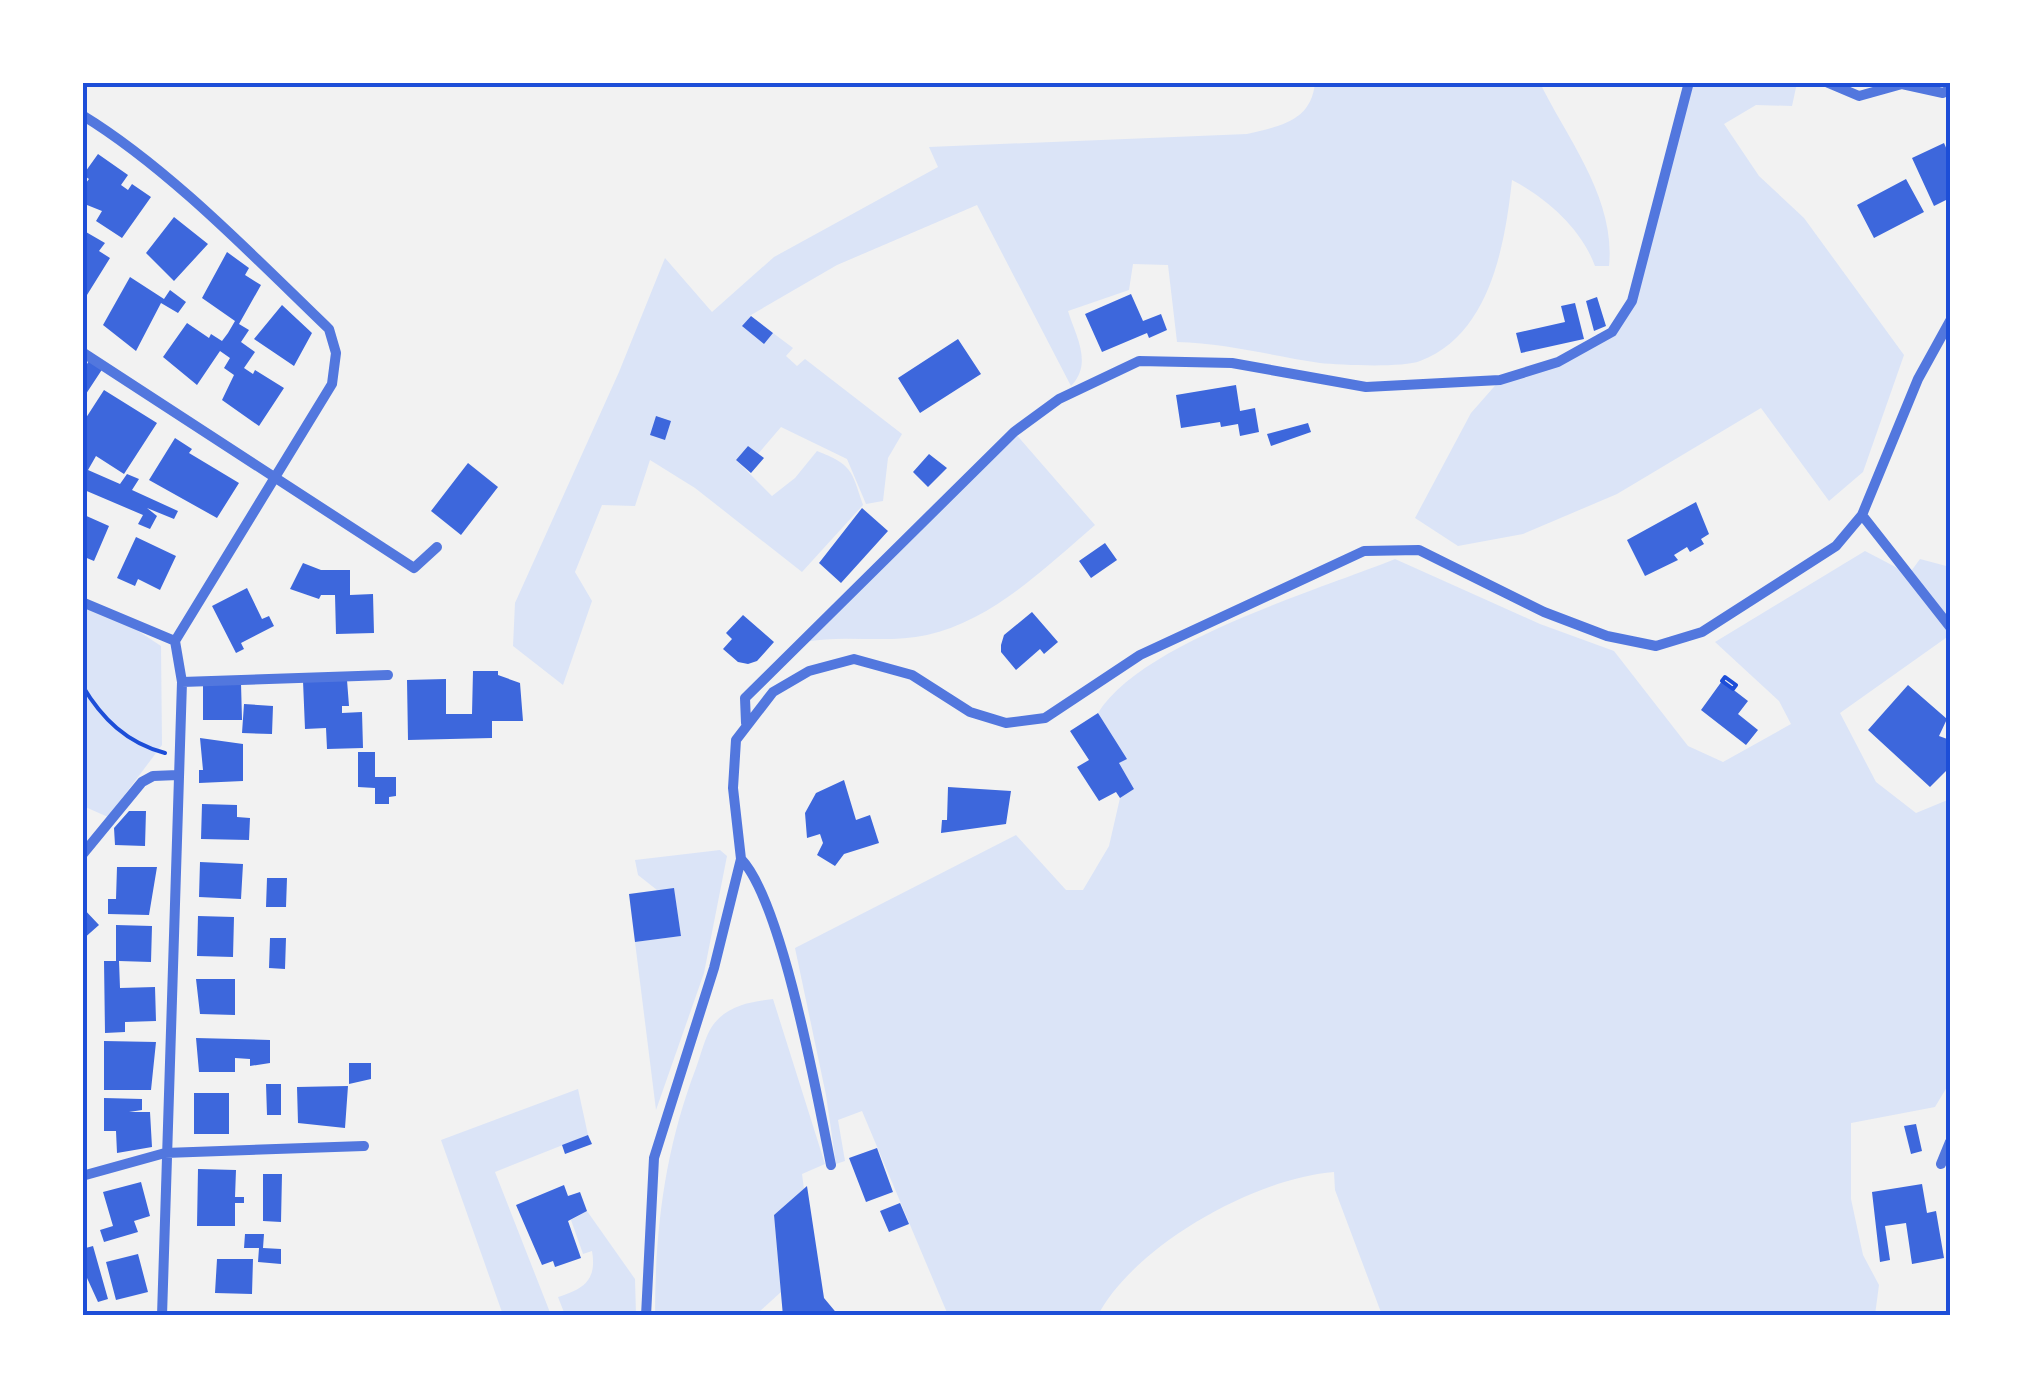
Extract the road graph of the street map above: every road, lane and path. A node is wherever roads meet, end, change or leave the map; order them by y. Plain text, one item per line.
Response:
1 (1689, 82) edge
2 (1826, 82) edge
3 (1950, 89) edge
4 (82, 116) edge
5 (1950, 322) edge
6 (82, 352) edge
7 (278, 476) junction
8 (1862, 514) junction
9 (437, 547) dead end
10 (82, 602) edge
11 (1950, 627) edge
12 (176, 641) junction
13 (388, 675) dead end
14 (182, 682) junction
15 (82, 685) edge
16 (746, 723) junction
17 (179, 757) junction
18 (178, 775) junction
19 (82, 855) edge
20 (741, 859) junction
21 (1950, 1142) edge
22 (364, 1146) dead end
23 (166, 1154) junction
24 (1941, 1164) dead end
25 (831, 1165) dead end
26 (82, 1176) edge
27 (162, 1316) edge
28 (646, 1316) edge

1 - 16 street
2 - 3 street
4 - 7 street
5 - 8 street
6 - 7 street
7 - 9 street
7 - 12 street
8 - 11 street
8 - 16 street
10 - 12 street
12 - 14 street
13 - 14 street
14 - 17 street
15 - 17 path
16 - 20 street
17 - 18 street
18 - 19 street
18 - 23 street
20 - 25 street
20 - 28 street
21 - 24 street
22 - 23 street
23 - 26 street
23 - 27 street

